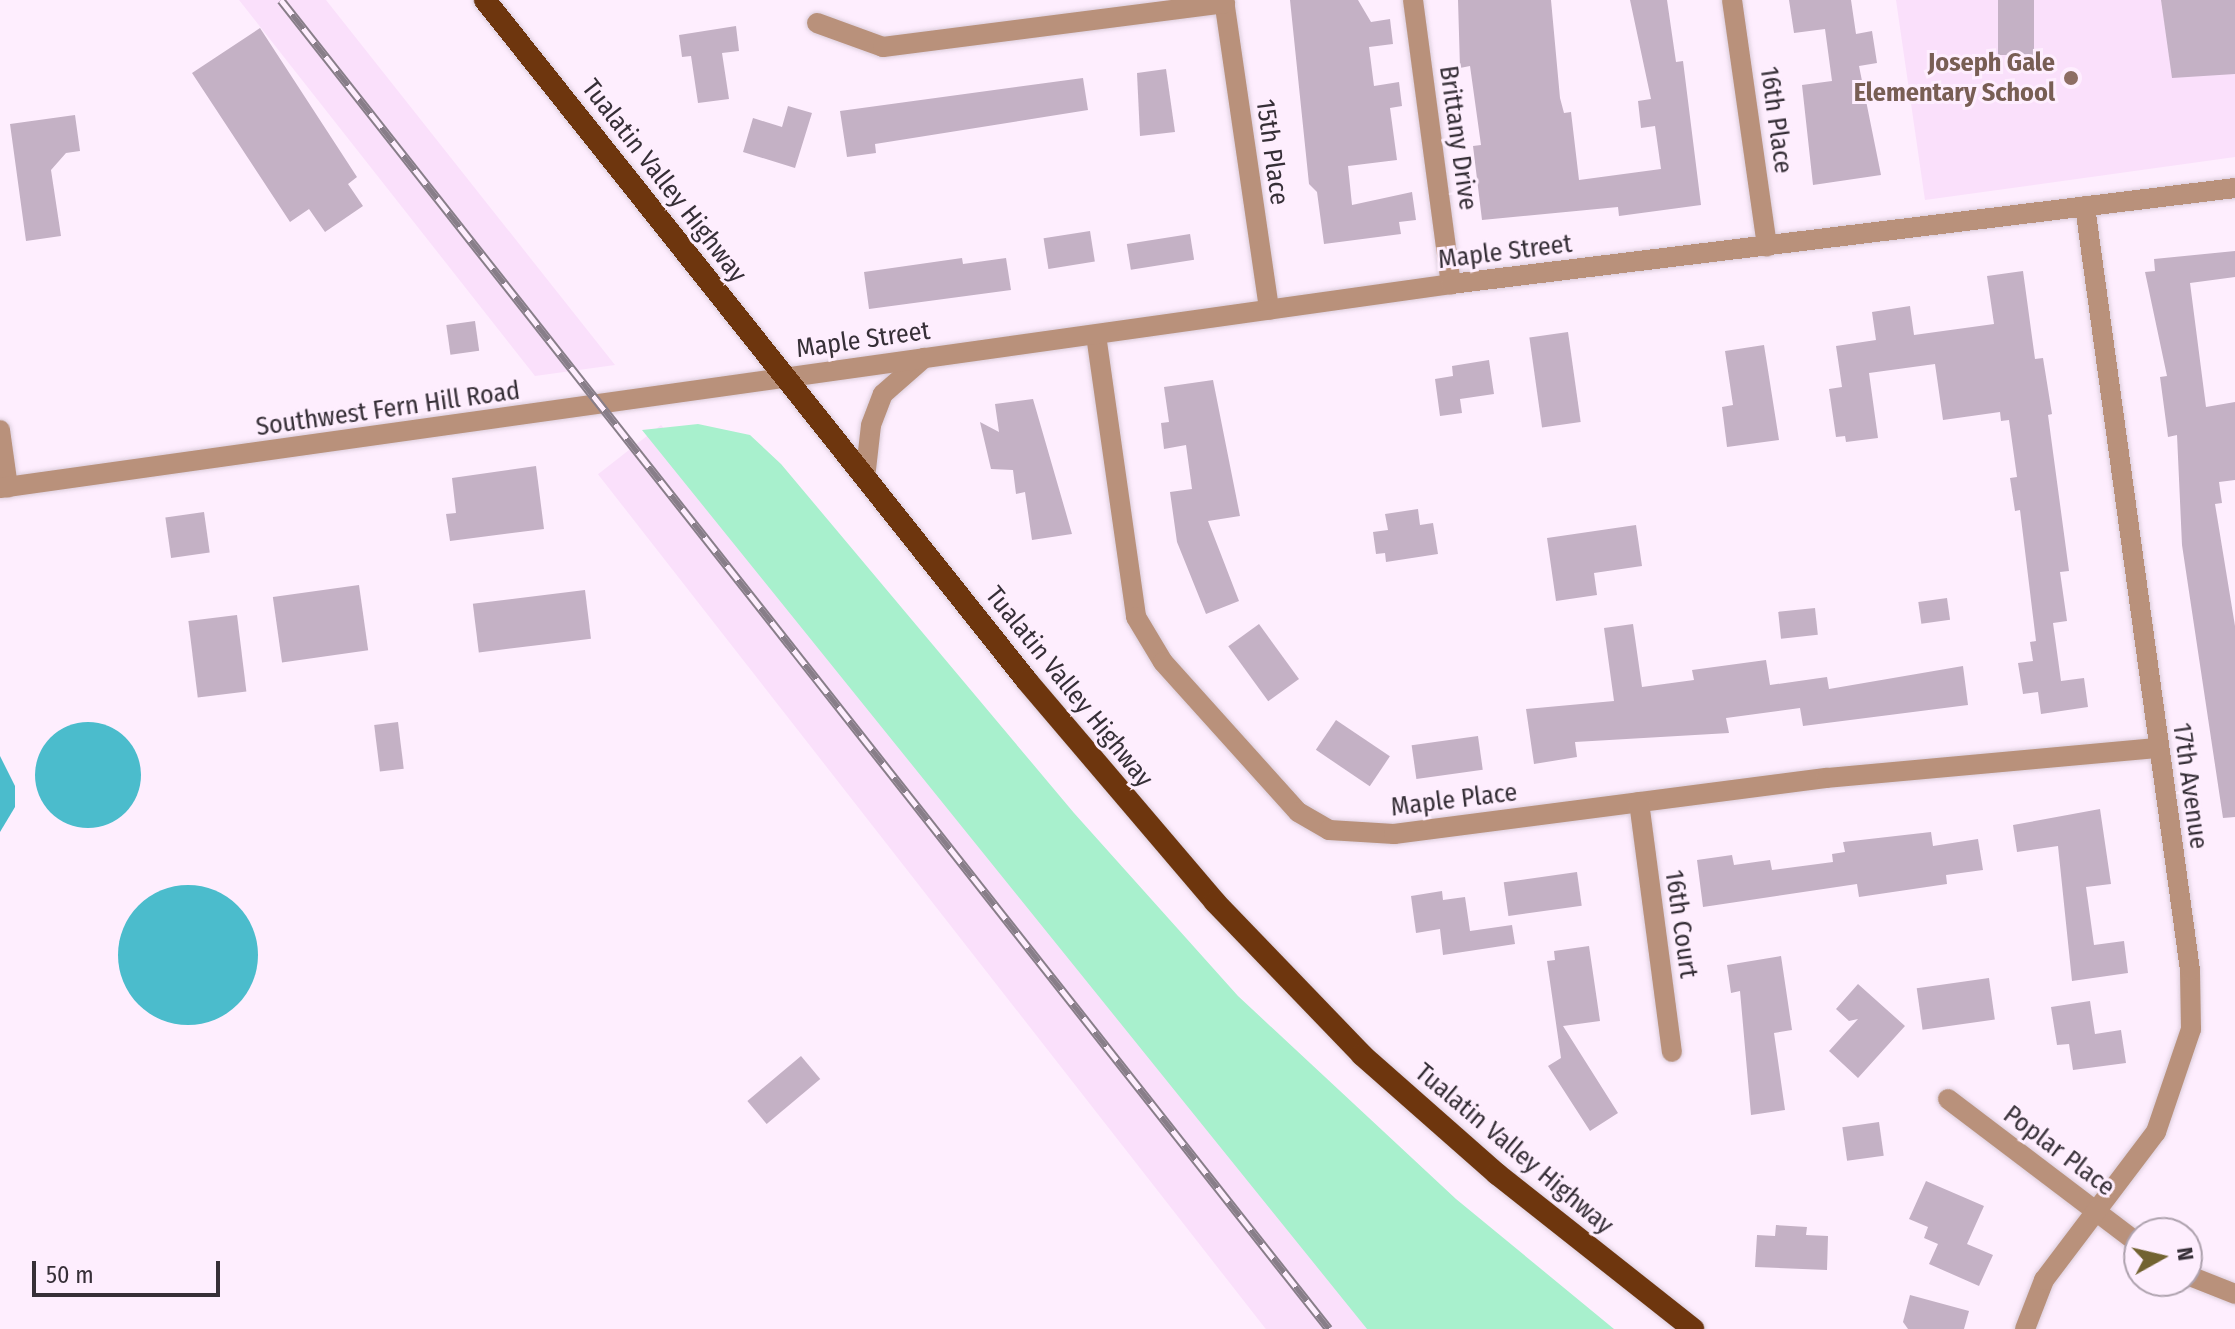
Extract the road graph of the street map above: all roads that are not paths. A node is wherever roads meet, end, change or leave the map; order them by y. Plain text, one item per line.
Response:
1 (485, 0) edge
2 (1413, 0) edge
3 (1732, 0) edge
4 (1224, 2) edge
5 (817, 23) dead end
6 (2235, 188) edge
7 (2085, 206) junction
8 (1767, 247) junction
9 (1451, 284) junction
10 (1269, 310) junction
11 (1096, 335) junction
12 (924, 358) junction
13 (783, 377) junction
14 (0, 430) edge
15 (865, 478) junction
16 (4, 487) edge
17 (2158, 748) junction
18 (1639, 802) junction
19 (1672, 1052) dead end
20 (1948, 1099) dead end
21 (2097, 1212) junction
22 (2123, 1232) edge
23 (2203, 1281) edge
24 (2235, 1294) edge
25 (1693, 1329) edge
26 (2025, 1329) edge

1 - 13 highway, Tualatin Valley Highway
2 - 9 street, Brittany Drive
3 - 8 street, 16th Place
4 - 5 street
4 - 10 street, 15th Place
6 - 7 street, Maple Street
7 - 8 street, Maple Street
7 - 17 street, 17th Avenue
8 - 9 street, Maple Street
9 - 10 street, Maple Street
10 - 11 street, Maple Street
11 - 12 street, Maple Street
11 - 18 street, Maple Place
12 - 13 street, Maple Street
12 - 15 street
13 - 15 highway, Tualatin Valley Highway
13 - 16 street, Southwest Fern Hill Road
14 - 16 street
15 - 25 highway, Tualatin Valley Highway
17 - 18 street, Maple Place
17 - 21 street, 17th Avenue
18 - 19 street, 16th Court
20 - 21 street, Poplar Place
21 - 22 street, Poplar Place
21 - 26 street, 17th Avenue
23 - 24 street

